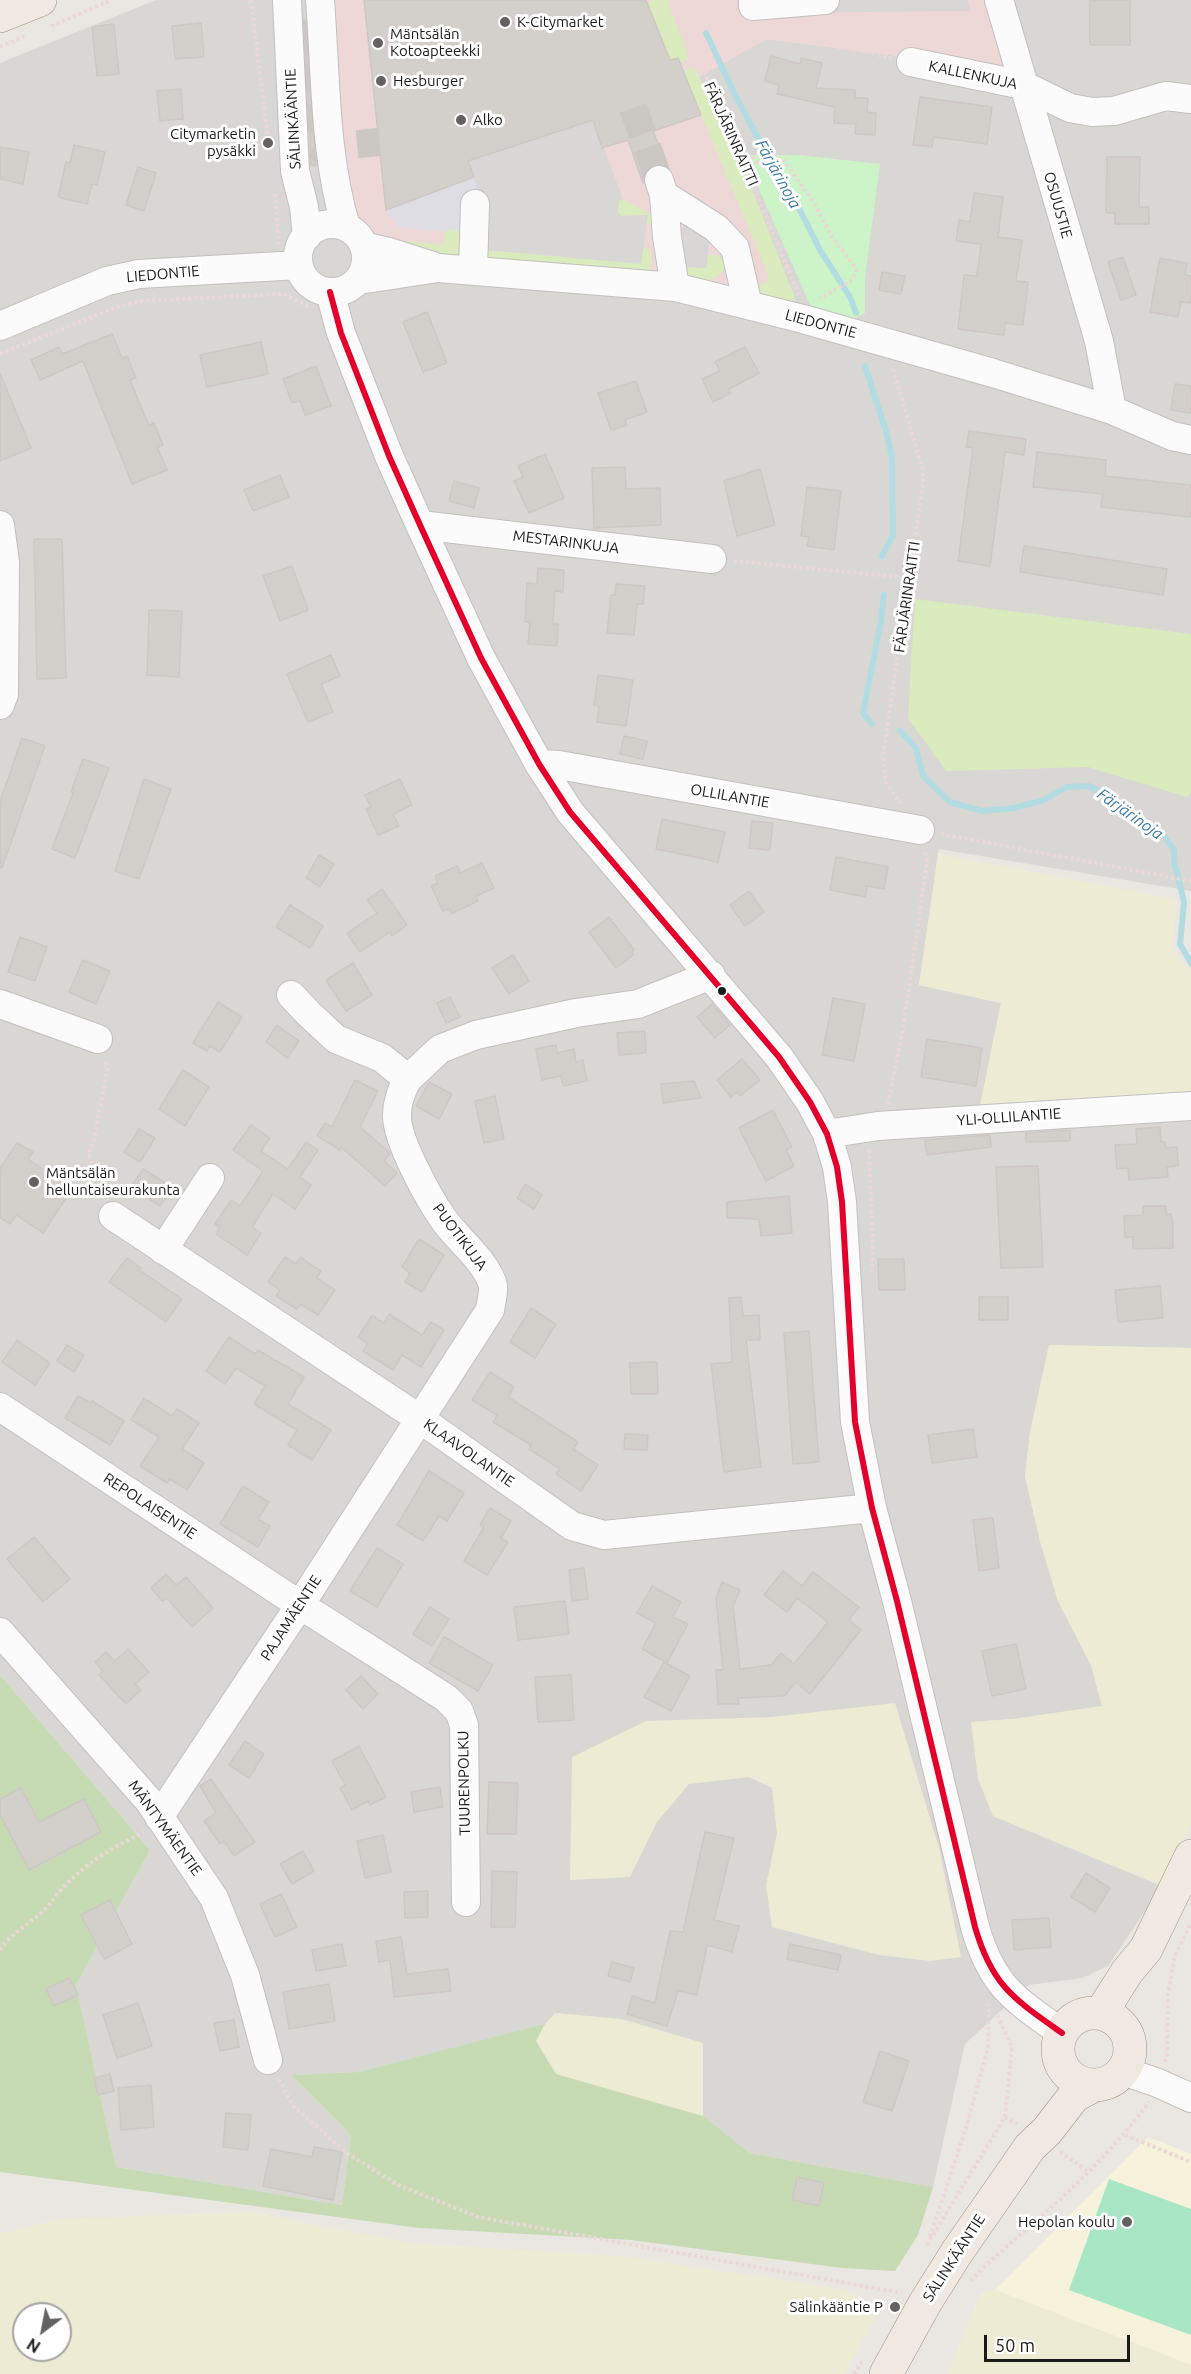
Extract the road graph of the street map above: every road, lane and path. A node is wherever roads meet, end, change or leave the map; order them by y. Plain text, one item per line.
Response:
1 (112, 0) edge
2 (674, 0) edge
3 (825, 0) edge
4 (999, 0) edge
5 (302, 5) edge
6 (752, 10) edge
7 (40, 15) edge
8 (0, 16) edge
9 (683, 20) junction
10 (31, 34) dead end
11 (0, 47) edge
12 (911, 62) joint
13 (1023, 85) junction
14 (1191, 99) edge
15 (742, 158) junction
16 (475, 204) dead end
17 (307, 236) junction
18 (355, 237) junction
19 (299, 266) junction
20 (438, 268) junction
21 (473, 271) junction
22 (359, 280) junction
23 (675, 287) junction
24 (836, 289) dead end
25 (331, 300) junction
26 (802, 302) dead end
27 (748, 305) junction
28 (0, 326) edge
29 (0, 354) edge
30 (892, 368) dead end
31 (1112, 410) junction
32 (1191, 440) edge
33 (0, 525) edge
34 (420, 525) junction
35 (712, 559) joint
36 (910, 578) junction
37 (0, 705) edge
38 (539, 764) junction
39 (920, 830) junction
40 (1191, 881) edge
41 (711, 975) junction
42 (291, 995) dead end
43 (0, 1004) edge
44 (99, 1039) joint
45 (408, 1079) junction
46 (1191, 1106) edge
47 (878, 1126) junction
48 (827, 1134) junction
49 (210, 1178) dead end
50 (112, 1216) joint
51 (163, 1250) junction
52 (871, 1281) dead end
53 (0, 1407) edge
54 (420, 1419) junction
55 (872, 1508) junction
56 (300, 1605) junction
57 (0, 1632) edge
58 (155, 1822) junction
59 (1191, 1856) edge
60 (466, 1902) dead end
61 (0, 1950) edge
62 (1112, 2020) junction
63 (1062, 2048) junction
64 (268, 2060) joint
65 (1109, 2078) junction
66 (1191, 2098) edge
67 (1125, 2135) dead end
68 (1042, 2147) junction
69 (1191, 2162) edge
70 (927, 2245) junction
71 (922, 2254) dead end
72 (967, 2286) dead end
73 (909, 2295) junction
74 (876, 2364) edge
75 (854, 2374) edge

1 - 7 path
2 - 9 path, FÄRJÄRINRAITTI
3 - 6 street
4 - 13 street, OSUUSTIE
5 - 17 street, SÄLINKÄÄNTIE
5 - 18 street, SÄLINKÄÄNTIE
6 - 9 path, KALLENKUJA
6 - 12 path, KALLENKUJA
7 - 8 main road
9 - 15 path, FÄRJÄRINRAITTI
10 - 11 path
12 - 13 street, KALLENKUJA
13 - 14 street, KALLENKUJA
13 - 31 street, OSUUSTIE
15 - 24 path
15 - 26 path, FÄRJÄRINRAITTI
16 - 21 street
17 - 18 street
17 - 19 street
18 - 20 street, LIEDONTIE
18 - 22 street
19 - 25 street
19 - 28 street, LIEDONTIE
20 - 21 street, LIEDONTIE
20 - 22 street, LIEDONTIE
21 - 23 street, LIEDONTIE
22 - 25 street
23 - 27 street, LIEDONTIE
23 - 27 street
25 - 29 path
25 - 34 street
27 - 31 street, LIEDONTIE
30 - 36 path, FÄRJÄRINRAITTI
31 - 32 street, LIEDONTIE
33 - 37 street
34 - 35 street, MESTARINKUJA
34 - 38 street
35 - 36 path
36 - 39 path, FÄRJÄRINRAITTI
38 - 39 street, OLLILANTIE
38 - 41 street
39 - 40 path
39 - 47 path
41 - 45 street, PUOTIKUJA
41 - 48 street
42 - 45 street
43 - 44 street
44 - 50 path
45 - 54 street, PUOTIKUJA
46 - 47 street, YLI-OLLILANTIE
47 - 48 street, YLI-OLLILANTIE
47 - 52 path
48 - 55 street
49 - 51 street
50 - 51 street, KLAAVOLANTIE
51 - 54 street, KLAAVOLANTIE
53 - 56 street, REPOLAISENTIE
54 - 55 street, KLAAVOLANTIE
54 - 56 street, PAJAMÄENTIE
55 - 63 street
56 - 58 street, PAJAMÄENTIE
56 - 60 street, TUURENPOLKU
57 - 58 street, MÄNTYMÄENTIE
58 - 61 path
58 - 64 street, MÄNTYMÄENTIE
59 - 62 main road
62 - 63 main road
62 - 65 main road
63 - 65 main road
63 - 68 main road, SÄLINKÄÄNTIE
64 - 73 path
65 - 66 street
65 - 68 main road, SÄLINKÄÄNTIE
67 - 69 path
68 - 72 path
68 - 73 main road, SÄLINKÄÄNTIE
70 - 70 path
70 - 71 path
73 - 74 main road, SÄLINKÄÄNTIE
74 - 75 path

